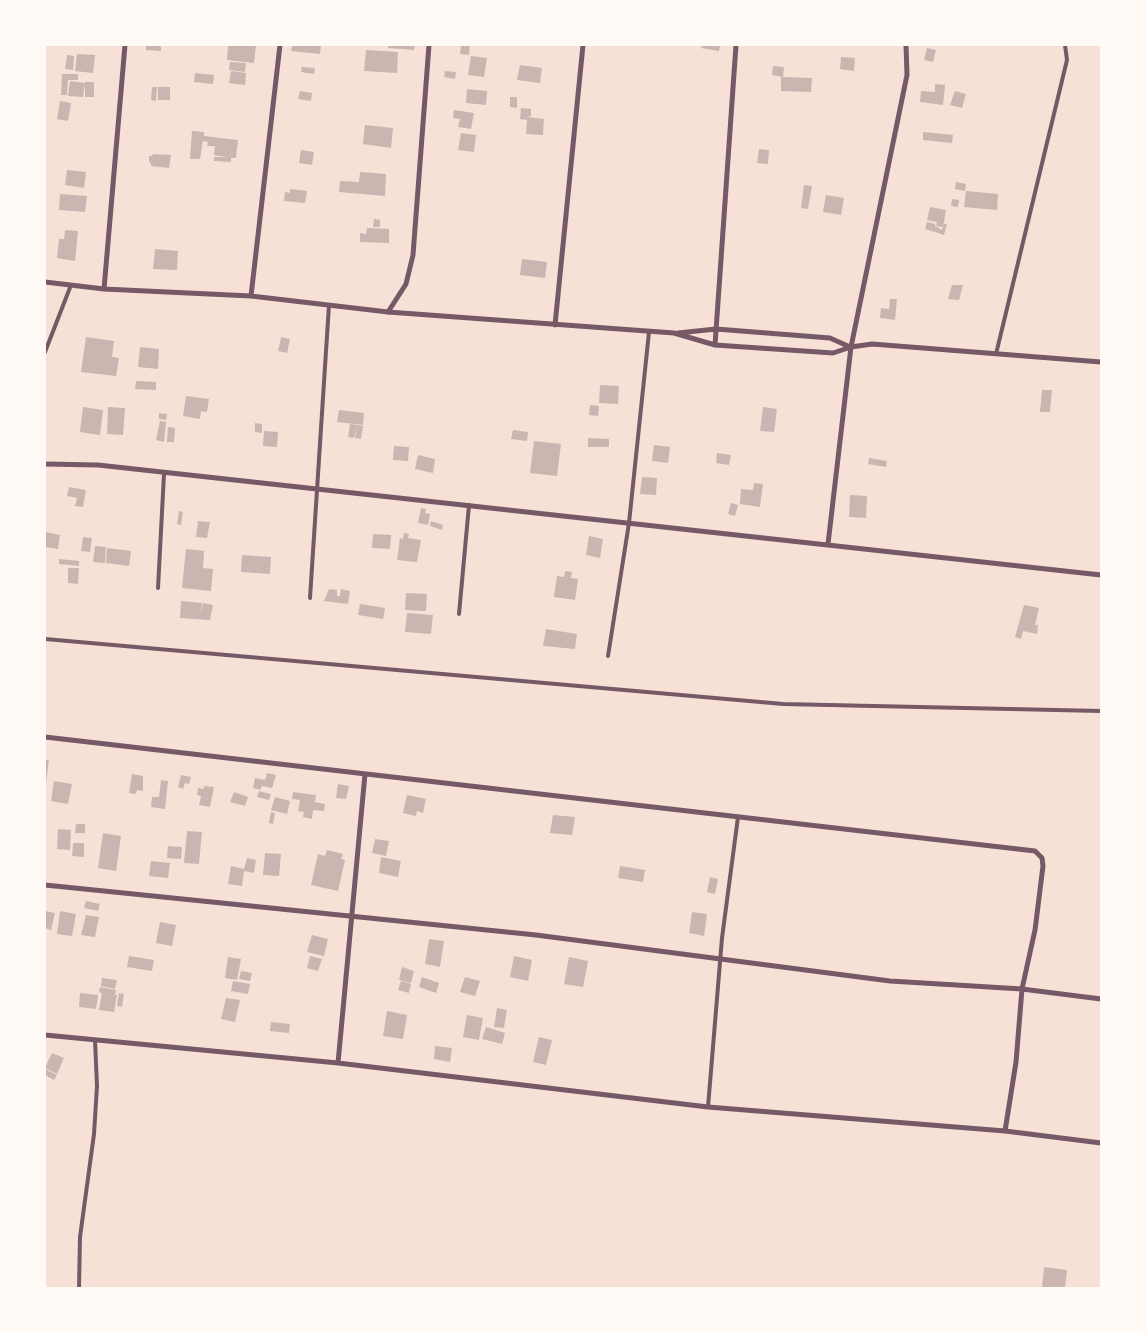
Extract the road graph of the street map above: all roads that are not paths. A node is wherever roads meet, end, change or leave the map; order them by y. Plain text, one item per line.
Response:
1 (126, 45) edge
2 (280, 45) edge
3 (429, 45) edge
4 (583, 45) edge
5 (736, 45) edge
6 (906, 45) edge
7 (1065, 45) edge
8 (45, 282) edge
9 (71, 285) junction
10 (104, 290) junction
11 (251, 296) junction
12 (330, 305) junction
13 (388, 312) junction
14 (555, 325) junction
15 (716, 329) junction
16 (649, 332) junction
17 (674, 333) junction
18 (715, 345) junction
19 (851, 347) junction
20 (45, 352) edge
21 (996, 354) junction
22 (1101, 362) edge
23 (45, 464) edge
24 (164, 474) junction
25 (318, 489) junction
26 (469, 505) junction
27 (628, 523) junction
28 (828, 544) junction
29 (1101, 575) edge
30 (158, 588) dead end
31 (310, 598) dead end
32 (460, 614) dead end
33 (45, 638) edge
34 (608, 656) dead end
35 (1101, 711) edge
36 (45, 737) edge
37 (365, 774) junction
38 (738, 817) junction
39 (45, 884) edge
40 (351, 916) junction
41 (720, 958) junction
42 (1022, 989) junction
43 (1101, 999) edge
44 (45, 1035) edge
45 (95, 1040) junction
46 (338, 1063) junction
47 (708, 1107) junction
48 (1005, 1131) junction
49 (1101, 1143) edge
50 (79, 1288) edge

1 - 10 street
2 - 11 street
3 - 13 street
4 - 14 street
5 - 15 street
6 - 19 street
7 - 21 lane
8 - 9 street
9 - 10 street
9 - 20 lane
10 - 11 street
11 - 12 street
12 - 13 street
12 - 25 lane
13 - 14 street
14 - 16 street
15 - 17 street
15 - 18 street
15 - 19 street
16 - 17 street
16 - 27 lane
17 - 18 street
18 - 19 street
19 - 21 street
19 - 28 street
21 - 22 street
23 - 24 street
24 - 25 street
24 - 30 lane
25 - 26 street
25 - 31 lane
26 - 27 street
26 - 32 lane
27 - 28 street
27 - 34 lane
28 - 29 street
33 - 35 lane
36 - 37 street
37 - 38 street
37 - 40 street
38 - 41 lane
38 - 42 street
39 - 40 street
40 - 41 street
40 - 46 street
41 - 42 street
41 - 47 lane
42 - 43 street
42 - 48 street
44 - 45 street
45 - 46 street
45 - 50 lane
46 - 47 street
47 - 48 street
48 - 49 street

